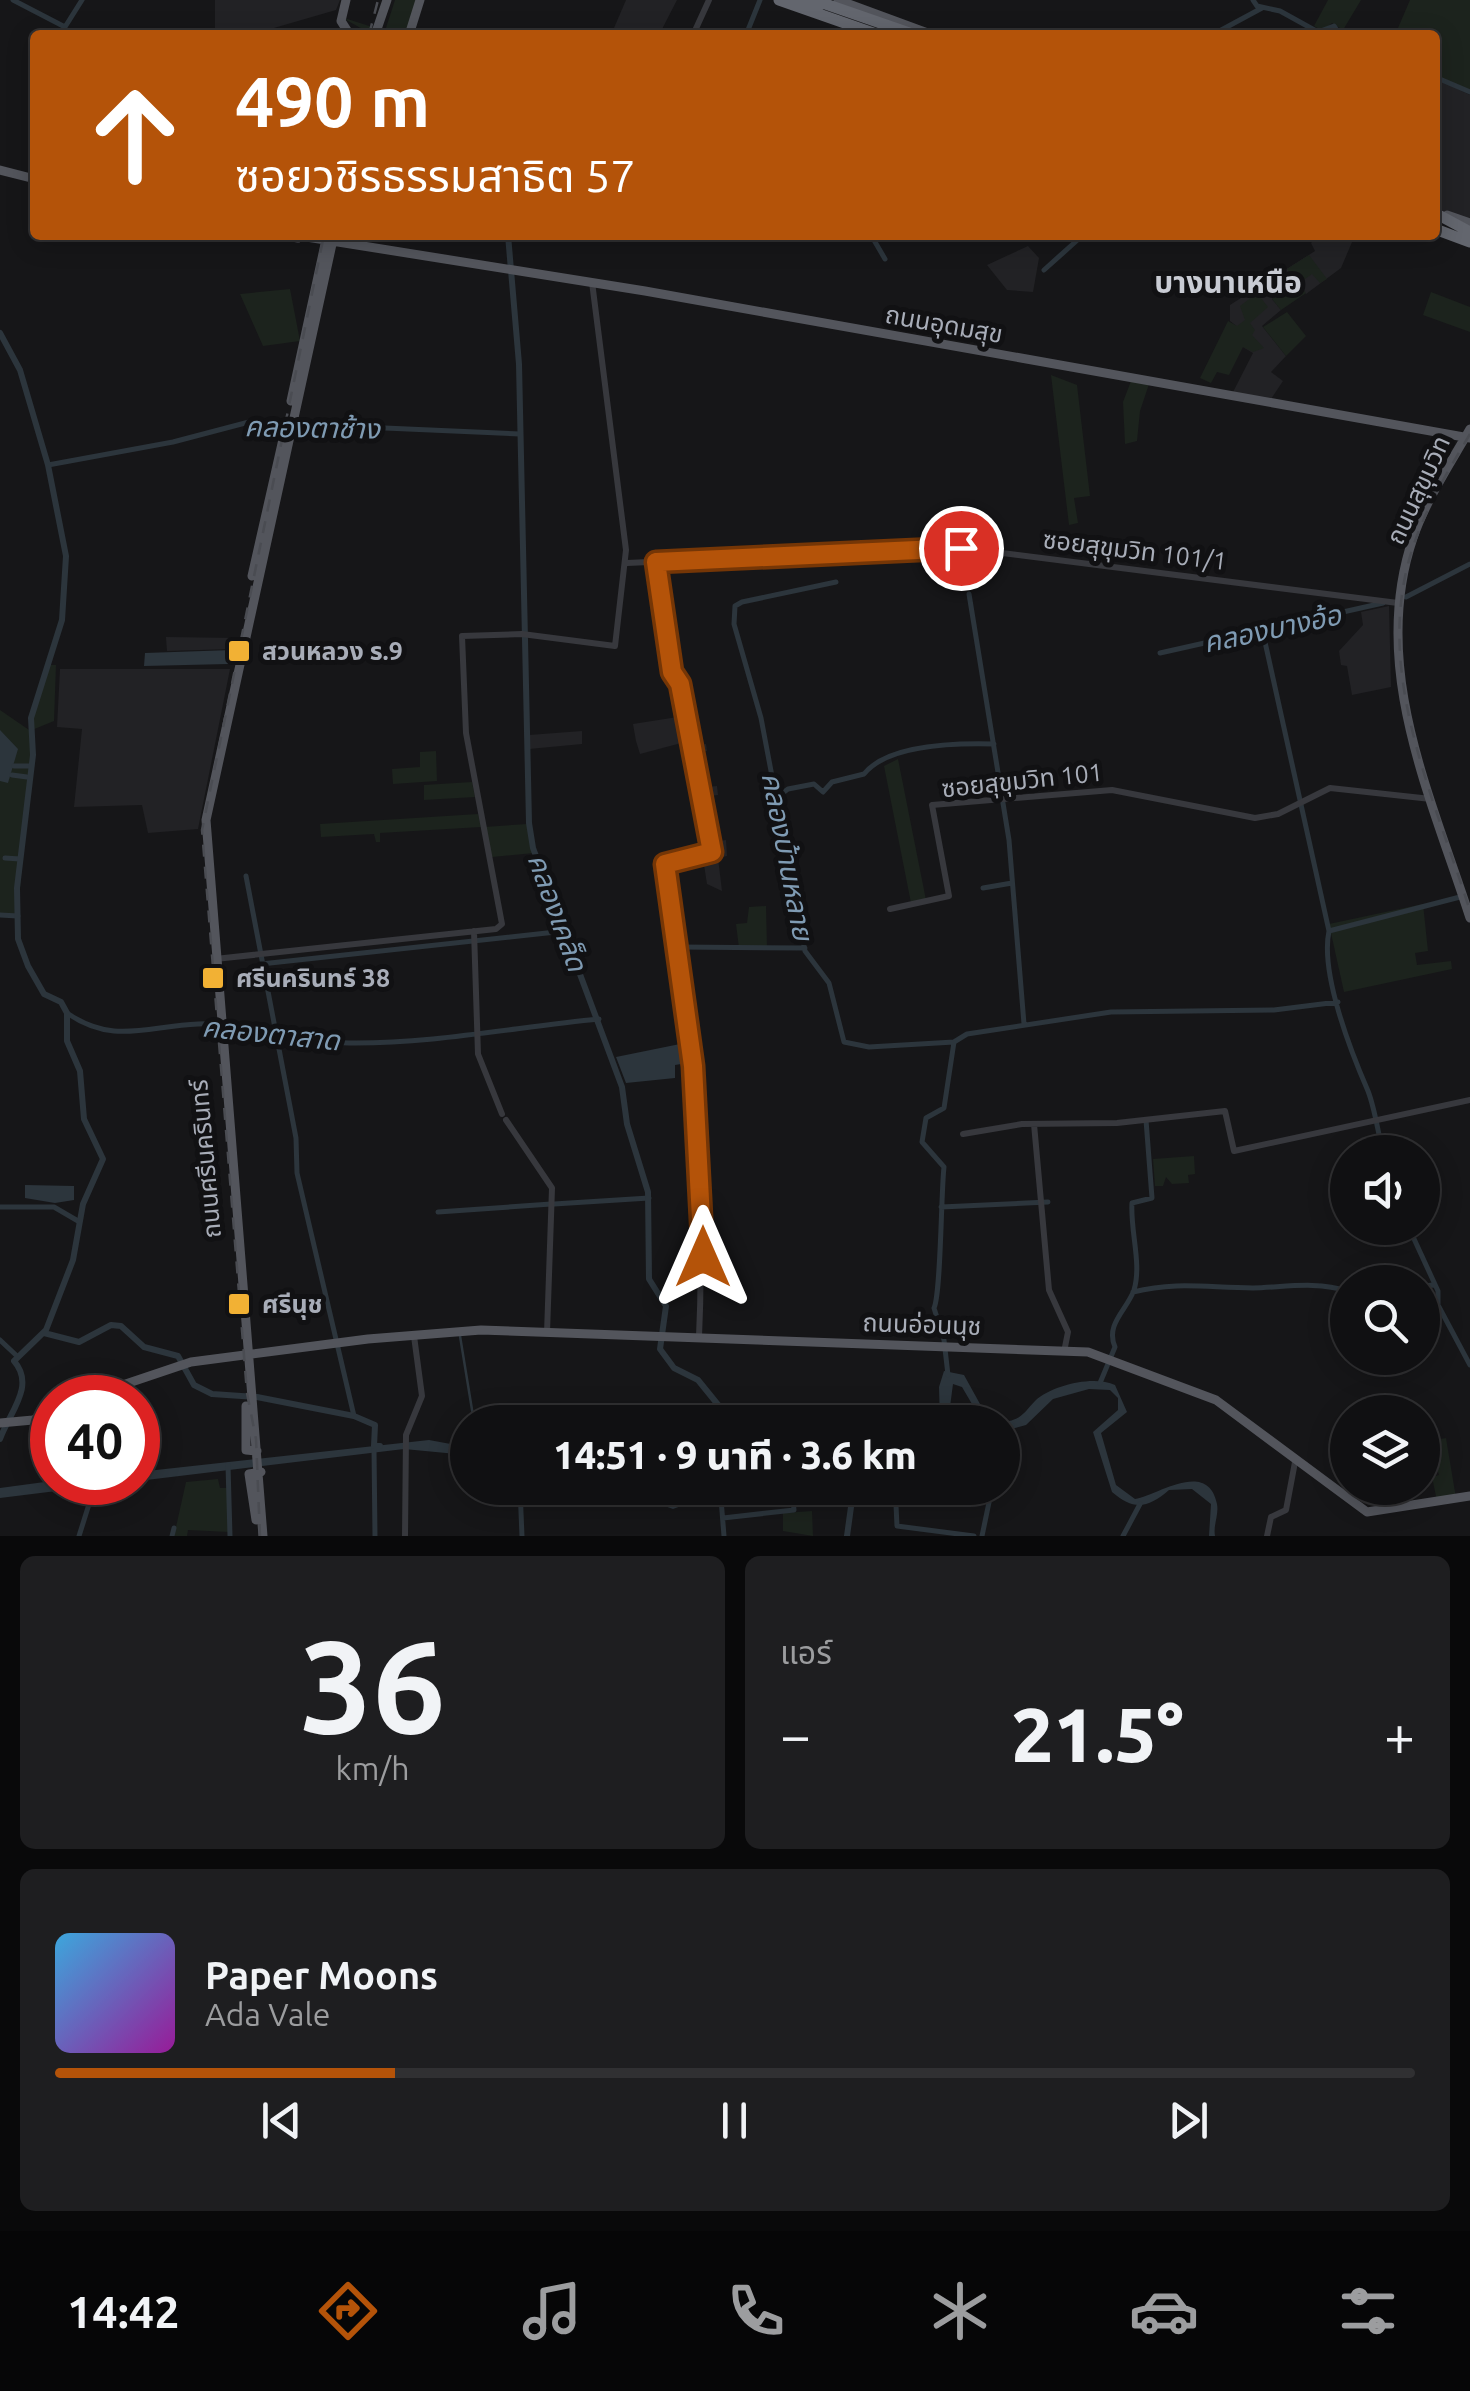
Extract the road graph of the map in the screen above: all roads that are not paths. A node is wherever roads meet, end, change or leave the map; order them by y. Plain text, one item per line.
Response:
1 (346, 0) edge
2 (389, 0) edge
3 (420, 0) edge
4 (709, 0) edge
5 (769, 0) edge
6 (779, 0) edge
7 (790, 0) edge
8 (798, 0) edge
9 (810, 0) edge
10 (827, 0) edge
11 (838, 0) edge
12 (411, 29) edge
13 (348, 30) edge
14 (379, 30) edge
15 (695, 30) edge
16 (856, 30) edge
17 (864, 30) edge
18 (890, 30) edge
19 (890, 30) edge
20 (891, 30) edge
21 (892, 30) edge
22 (909, 30) edge
23 (912, 30) edge
24 (0, 169) edge
25 (30, 177) edge
26 (1440, 225) edge
27 (1469, 234) edge
28 (325, 240) edge
29 (326, 240) edge
30 (410, 254) junction
31 (321, 280) dead end
32 (592, 282) junction
33 (301, 370) junction
34 (1469, 436) edge
35 (279, 472) junction
36 (656, 562) junction
37 (627, 563) junction
38 (256, 571) junction
39 (1401, 604) junction
40 (1404, 691) junction
41 (1432, 799) junction
42 (1456, 866) junction
43 (1470, 900) edge
44 (890, 909) dead end
45 (1470, 918) edge
46 (474, 938) junction
47 (214, 959) junction
48 (217, 1026) junction
49 (1470, 1100) edge
50 (1034, 1124) junction
51 (963, 1134) dead end
52 (547, 1333) junction
53 (414, 1335) junction
54 (699, 1338) junction
55 (334, 1344) junction
56 (1064, 1352) junction
57 (244, 1358) junction
58 (172, 1369) junction
59 (154, 1375) edge
60 (156, 1375) edge
61 (30, 1420) edge
62 (0, 1425) edge
63 (1296, 1461) junction
64 (1465, 1497) edge
65 (260, 1536) edge
66 (405, 1536) edge
67 (1267, 1536) edge

1 - 13 main road
2 - 14 main road
3 - 12 main road
4 - 15 street
5 - 16 main road
6 - 17 highway
7 - 18 highway
8 - 19 highway
9 - 21 highway
9 - 22 highway
10 - 20 highway
11 - 23 main road
24 - 25 main road
26 - 27 highway
28 - 30 main road, ถนนอุดมสุข
29 - 30 main road, ถนนอุดมสุข
29 - 33 main road, ถนนศรีนครินทร์
30 - 32 main road, ถนนอุดมสุข
31 - 33 main road, ถนนศรีนครินทร์
32 - 34 main road, ถนนอุดมสุข
32 - 37 street
33 - 35 main road, ถนนศรีนครินทร์
34 - 39 main road, ถนนสุขุมวิท
35 - 38 main road
35 - 38 main road, ถนนศรีนครินทร์
36 - 37 street, ซอยสุขุมวิท 101/1
36 - 39 street, ซอยสุขุมวิท 101/1
36 - 54 street
37 - 46 street
38 - 47 main road, ถนนศรีนครินทร์
38 - 48 main road, ถนนศรีนครินทร์
39 - 40 main road, ถนนสุขุมวิท
40 - 41 main road, ถนนสุขุมวิท
40 - 42 main road, ถนนสุขุมวิท
41 - 42 main road, ถนนสุขุมวิท
41 - 44 street, ซอยสุขุมวิท 101
42 - 43 main road, ถนนสุขุมวิท
42 - 45 main road, ถนนสุขุมวิท
46 - 47 street
46 - 52 street
47 - 48 main road, ถนนศรีนครินทร์
48 - 57 main road, ถนนศรีนครินทร์
49 - 50 street
50 - 51 street
50 - 56 street
52 - 53 main road, ถนนอ่อนนุช
52 - 54 main road, ถนนอ่อนนุช
53 - 55 main road, ถนนอ่อนนุช
53 - 66 street
54 - 56 main road, ถนนอ่อนนุช
55 - 57 main road, ถนนอ่อนนุช
55 - 58 main road, ถนนอ่อนนุช
56 - 63 main road, ถนนอ่อนนุช
57 - 58 main road, ถนนอ่อนนุช
57 - 65 main road, ถนนศรีนครินทร์
58 - 59 main road, ถนนอ่อนนุช
58 - 60 main road, ถนนอ่อนนุช
61 - 62 main road
63 - 64 main road, ถนนอ่อนนุช
63 - 67 street

